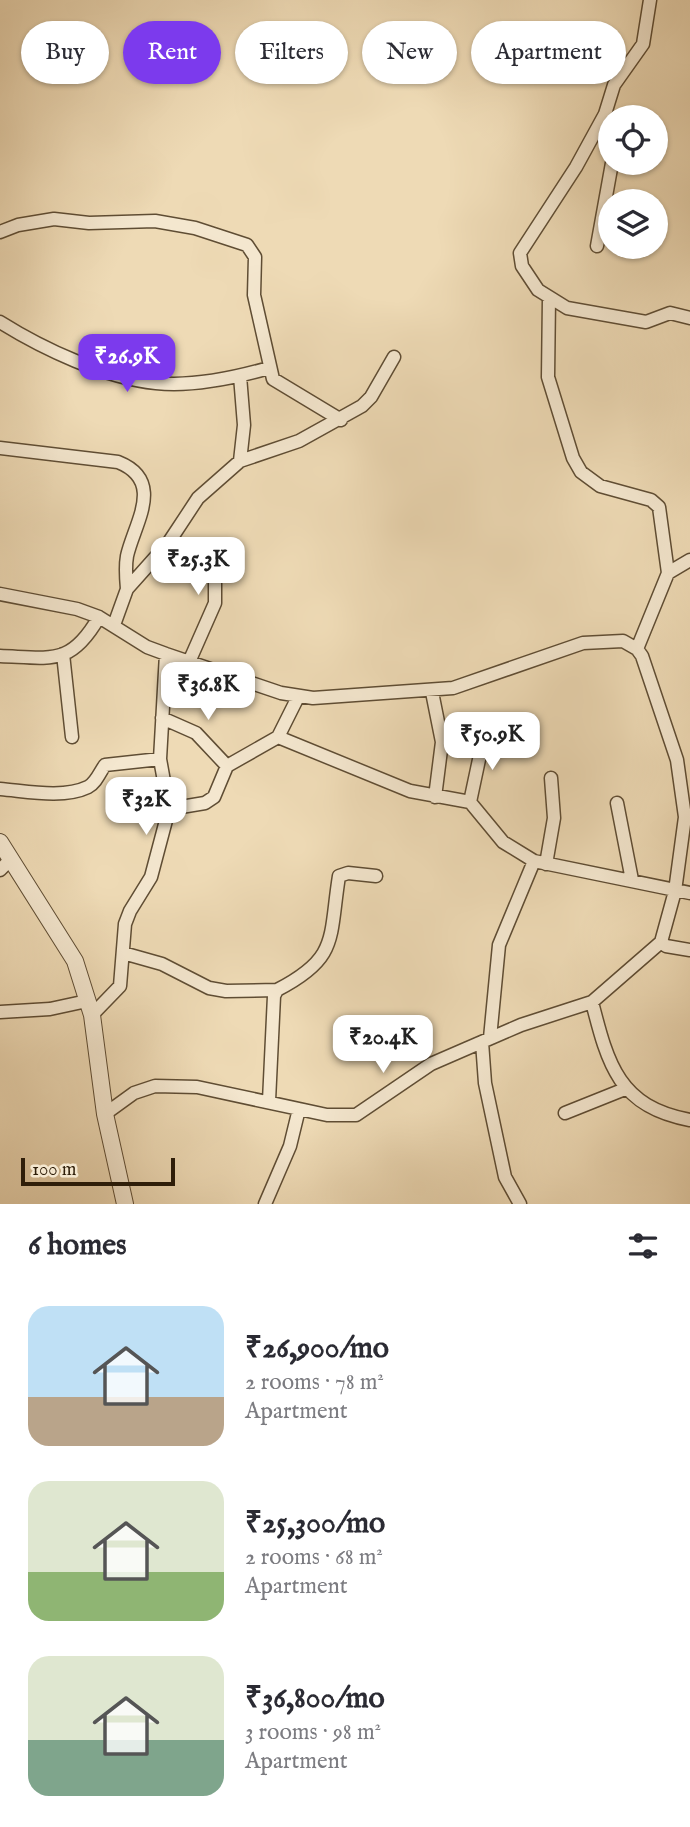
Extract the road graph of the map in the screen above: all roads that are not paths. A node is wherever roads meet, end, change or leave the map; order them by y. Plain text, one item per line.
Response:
1 (650, 0) edge
2 (608, 104) joint
3 (610, 175) edge
4 (0, 232) edge
5 (597, 246) dead end
6 (549, 298) junction
7 (690, 318) edge
8 (0, 322) edge
9 (394, 357) dead end
10 (269, 368) junction
11 (240, 376) junction
12 (341, 420) junction
13 (0, 448) edge
14 (240, 461) junction
15 (169, 542) junction
16 (690, 560) edge
17 (668, 573) junction
18 (127, 589) junction
19 (0, 594) edge
20 (99, 617) junction
21 (114, 625) junction
22 (637, 649) junction
23 (63, 654) junction
24 (166, 654) junction
25 (0, 656) edge
26 (189, 663) junction
27 (432, 692) junction
28 (298, 697) junction
29 (162, 718) junction
30 (484, 736) dead end
31 (72, 737) dead end
32 (278, 737) junction
33 (160, 759) junction
34 (227, 766) junction
35 (551, 778) dead end
36 (0, 789) edge
37 (435, 797) junction
38 (470, 802) junction
39 (617, 803) dead end
40 (169, 809) junction
41 (687, 840) edge
42 (0, 842) edge
43 (540, 862) junction
44 (5, 865) edge
45 (376, 876) dead end
46 (632, 880) junction
47 (676, 891) junction
48 (690, 893) edge
49 (661, 942) junction
50 (690, 950) edge
51 (123, 953) junction
52 (277, 989) junction
53 (592, 1002) junction
54 (90, 1008) junction
55 (0, 1012) edge
56 (486, 1040) junction
57 (625, 1090) junction
58 (269, 1101) junction
59 (299, 1109) junction
60 (565, 1113) dead end
61 (106, 1114) junction
62 (690, 1120) edge
63 (125, 1204) edge
64 (265, 1204) edge
65 (520, 1204) edge

1 - 2 street
2 - 6 street
3 - 5 street
4 - 10 street
6 - 7 street
6 - 17 street
8 - 11 street
9 - 12 street
10 - 11 street
10 - 12 street
11 - 14 street
12 - 14 street
13 - 18 street
14 - 15 street
15 - 18 street
15 - 26 street
16 - 17 street
17 - 22 street
18 - 21 street
19 - 20 street
20 - 21 street
20 - 23 street
21 - 24 street
22 - 27 street
22 - 41 street
23 - 25 street
23 - 31 street
24 - 26 street
24 - 29 street
26 - 28 street
27 - 28 street
27 - 37 street
28 - 32 street
29 - 33 street
29 - 34 street
30 - 38 street
32 - 34 street
32 - 37 street
33 - 36 street
33 - 40 street
34 - 40 street
35 - 43 street
37 - 38 street
38 - 43 street
39 - 46 street
40 - 51 street
41 - 47 street
42 - 44 street
43 - 46 street
43 - 56 street
44 - 54 street
45 - 52 street
46 - 47 street
47 - 48 street
47 - 49 street
49 - 50 street
49 - 53 street
51 - 52 street
51 - 54 street
52 - 58 street
53 - 56 street
53 - 57 street
54 - 55 street
54 - 61 street
56 - 59 street
56 - 65 street
57 - 60 street
57 - 62 street
58 - 59 street
58 - 61 street
59 - 64 street
61 - 63 street

